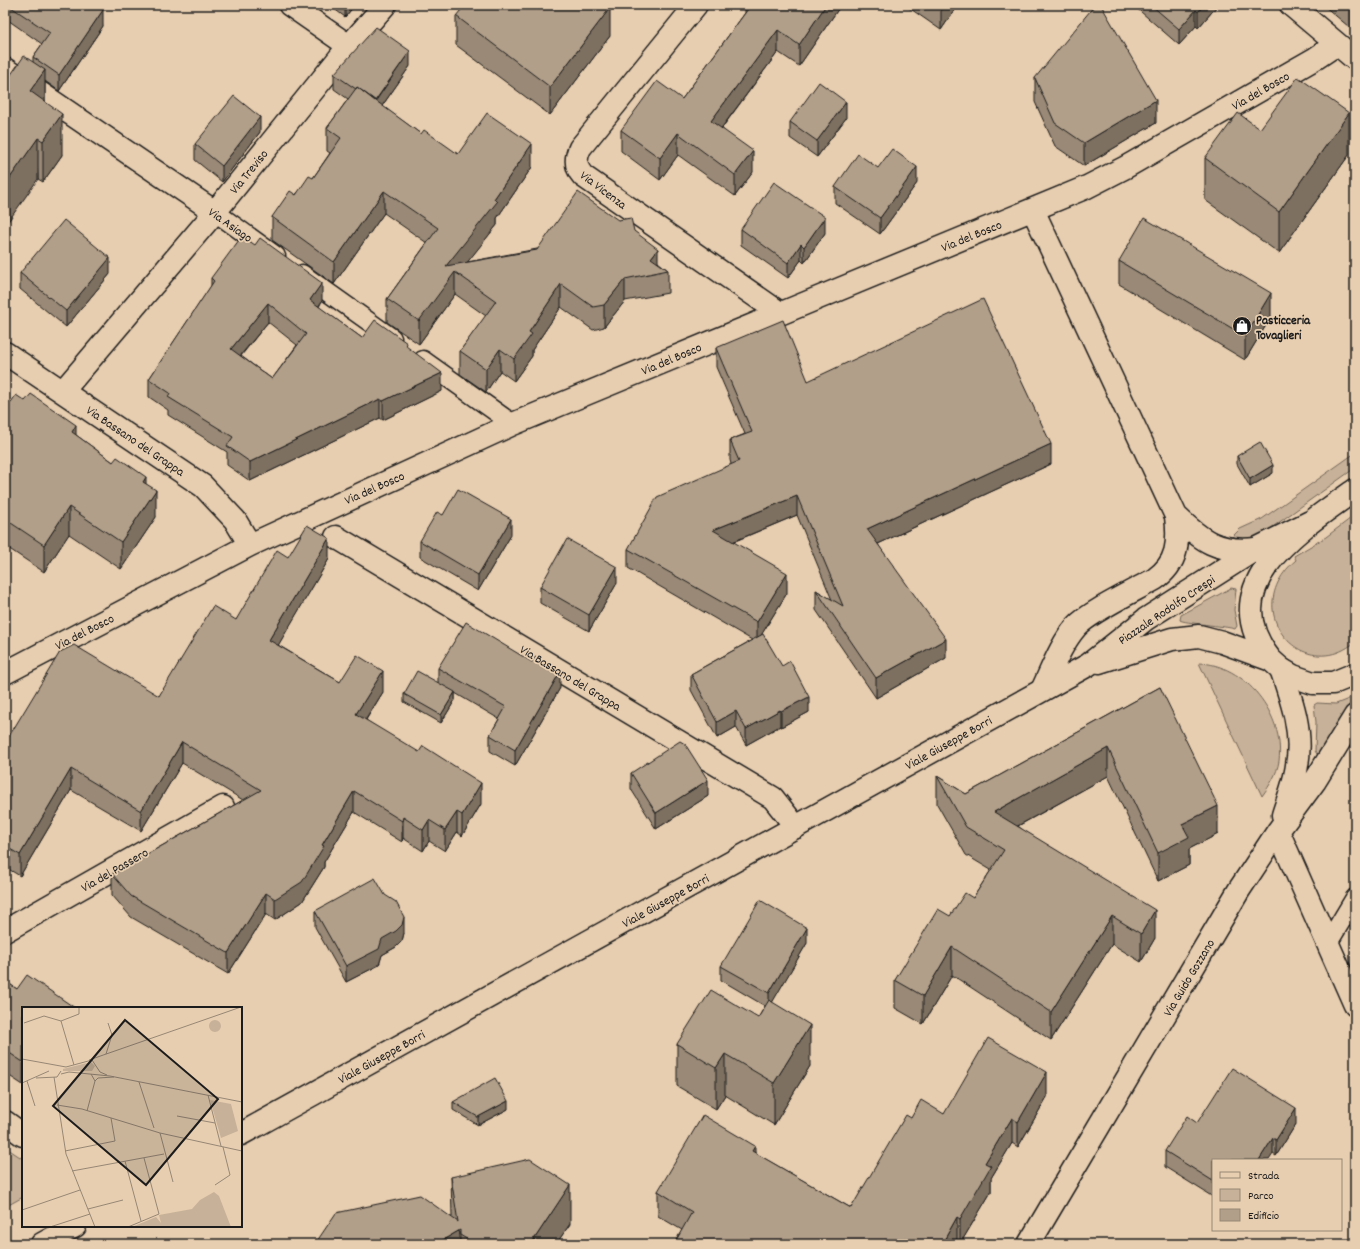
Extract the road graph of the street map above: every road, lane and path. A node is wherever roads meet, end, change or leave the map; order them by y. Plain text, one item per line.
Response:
1 (290, 5) edge
2 (385, 5) edge
3 (696, 5) edge
4 (1291, 5) edge
5 (1337, 44) junction
6 (349, 46) junction
7 (1355, 59) edge
8 (5, 68) edge
9 (1033, 210) junction
10 (215, 212) junction
11 (780, 313) junction
12 (5, 353) edge
13 (63, 391) junction
14 (513, 424) junction
15 (1355, 490) edge
16 (1176, 516) junction
17 (1310, 522) junction
18 (336, 537) dead end
19 (250, 545) junction
20 (1256, 549) junction
21 (1088, 665) junction
22 (1276, 665) junction
23 (5, 673) edge
24 (1355, 674) edge
25 (1042, 690) junction
26 (1355, 716) edge
27 (223, 807) dead end
28 (796, 827) junction
29 (1278, 831) junction
30 (1355, 898) edge
31 (5, 931) edge
32 (1328, 943) junction
33 (1355, 1004) edge
34 (5, 1122) edge
35 (242, 1133) edge
36 (22, 1134) edge
37 (73, 1227) edge
38 (42, 1244) edge
39 (1029, 1244) edge

1 - 6 street
2 - 6 street, Via Treviso
3 - 11 street, Via Vicenza
4 - 5 street
5 - 7 street
5 - 9 street, Via del Bosco
6 - 10 street, Via Treviso
8 - 10 street, Via Asiago
9 - 11 street, Via del Bosco
9 - 16 street
10 - 13 street, Via Treviso
10 - 14 lane, Via Asiago
11 - 14 street, Via del Bosco
12 - 13 street, Via Bassano del Grappa
13 - 19 street, Via Bassano del Grappa
14 - 19 street, Via del Bosco
15 - 17 street, Piazzale Rodolfo Crespi
16 - 20 street
16 - 25 street
17 - 20 street, Piazzale Rodolfo Crespi
17 - 22 street, Piazzale Rodolfo Crespi
18 - 28 street, Via Bassano del Grappa
19 - 23 street, Via del Bosco
20 - 21 street, Piazzale Rodolfo Crespi
21 - 22 street, Piazzale Rodolfo Crespi
21 - 25 street, Viale Giuseppe Borri
22 - 24 street, Piazzale Rodolfo Crespi
22 - 29 street, Piazzale Rodolfo Crespi
25 - 28 street, Viale Giuseppe Borri
26 - 29 street, Via Guido Gozzano
27 - 31 street, Via del Passero
28 - 35 street, Viale Giuseppe Borri
29 - 32 street
29 - 39 street, Via Guido Gozzano
30 - 32 lane
32 - 33 street
34 - 36 street
37 - 38 street

